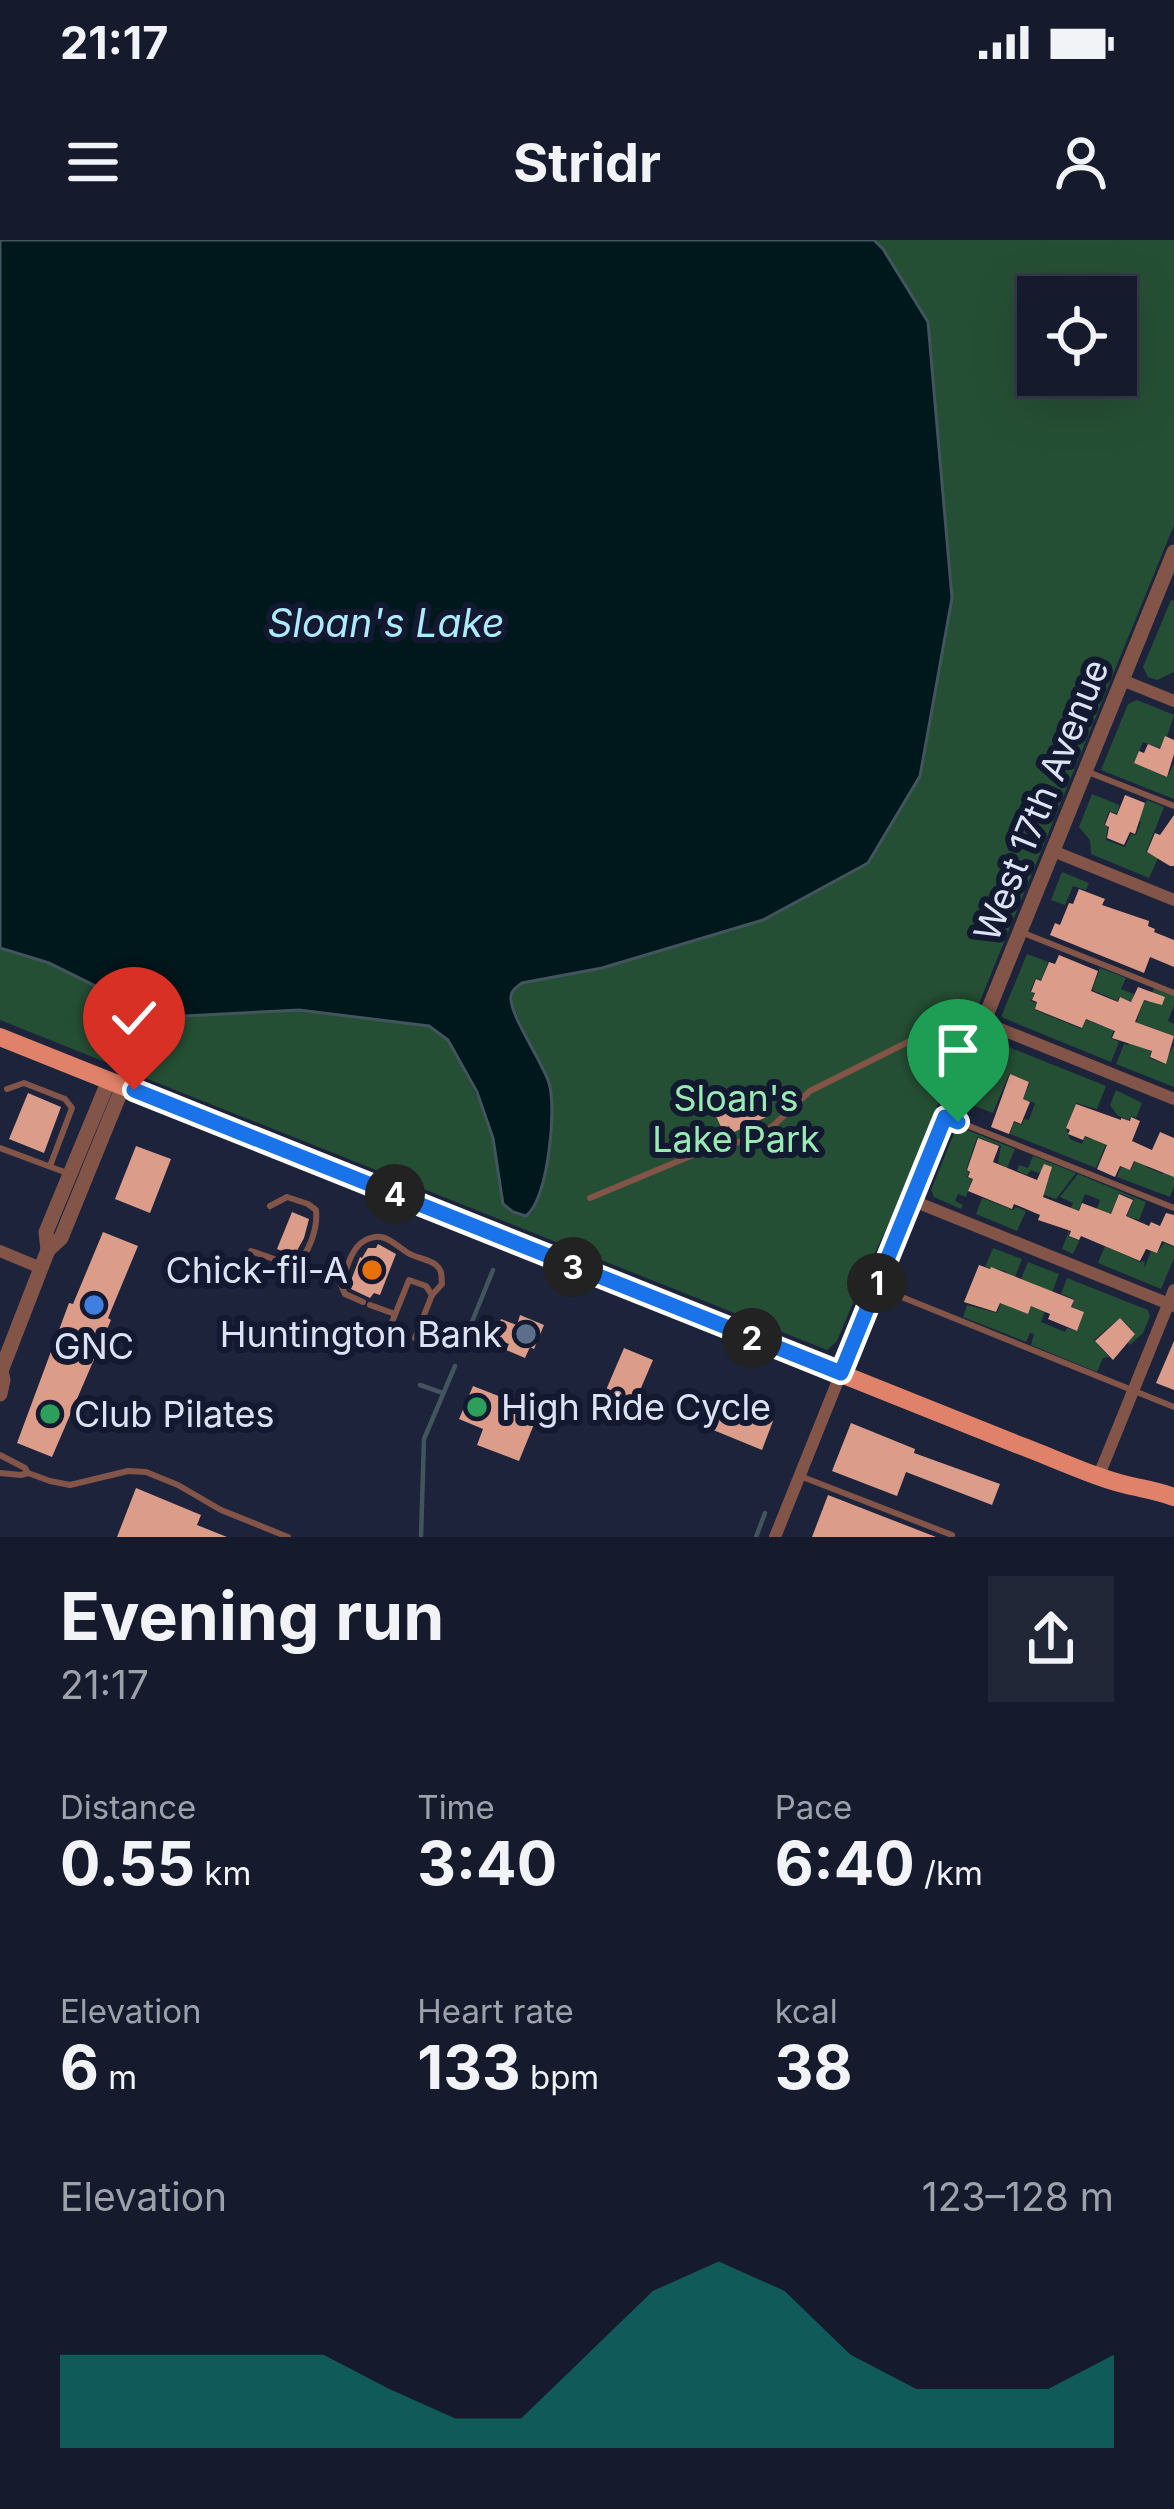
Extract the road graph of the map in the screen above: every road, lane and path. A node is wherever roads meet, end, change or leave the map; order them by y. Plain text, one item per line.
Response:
1 (1174, 552) edge
2 (1166, 591) edge
3 (1122, 680) junction
4 (1174, 701) edge
5 (1085, 771) junction
6 (1174, 806) edge
7 (1053, 851) junction
8 (1174, 900) edge
9 (1020, 931) junction
10 (1174, 993) edge
11 (983, 1022) junction
12 (0, 1037) edge
13 (116, 1083) junction
14 (8, 1089) dead end
15 (1174, 1099) edge
16 (945, 1117) junction
17 (0, 1148) edge
18 (50, 1166) junction
19 (70, 1175) junction
20 (590, 1198) dead end
21 (911, 1200) junction
22 (270, 1206) dead end
23 (1174, 1208) edge
24 (48, 1250) junction
25 (0, 1251) edge
26 (251, 1251) dead end
27 (41, 1268) junction
28 (876, 1286) junction
29 (432, 1295) junction
30 (1172, 1300) edge
31 (395, 1314) junction
32 (390, 1327) dead end
33 (415, 1337) dead end
34 (2, 1364) edge
35 (841, 1373) junction
36 (1133, 1391) junction
37 (0, 1394) edge
38 (1174, 1407) edge
39 (0, 1455) edge
40 (0, 1473) edge
41 (28, 1473) junction
42 (1099, 1475) junction
43 (800, 1476) junction
44 (1138, 1488) junction
45 (1174, 1497) edge
46 (1174, 1508) edge
47 (952, 1535) edge
48 (288, 1537) edge
49 (775, 1537) edge

1 - 2 street, West 17th Avenue
2 - 3 street, West 17th Avenue
3 - 4 street
3 - 5 street, West 17th Avenue
5 - 6 lane
5 - 7 street, West 17th Avenue
7 - 8 street
7 - 9 street, West 17th Avenue
9 - 10 lane
9 - 11 street, West 17th Avenue
11 - 15 street
11 - 16 street, West 17th Avenue
11 - 20 lane
12 - 13 main road
13 - 19 street
13 - 24 street
13 - 35 main road
14 - 18 lane
16 - 21 street, West 17th Avenue
16 - 23 lane
17 - 18 lane
18 - 19 lane
19 - 24 street
21 - 28 street, West 17th Avenue
21 - 30 street
22 - 26 lane
24 - 27 street
25 - 27 street
27 - 34 street
28 - 35 street, West 17th Avenue
28 - 36 lane
29 - 31 lane
29 - 31 lane
29 - 33 lane
30 - 36 street
31 - 32 lane
34 - 37 street
35 - 42 main road
35 - 43 street, West 17th Avenue
36 - 38 lane
36 - 42 street
39 - 41 lane
40 - 41 lane
41 - 48 lane
42 - 44 main road
43 - 47 lane
43 - 49 street, West 17th Avenue
44 - 45 main road
44 - 46 main road

